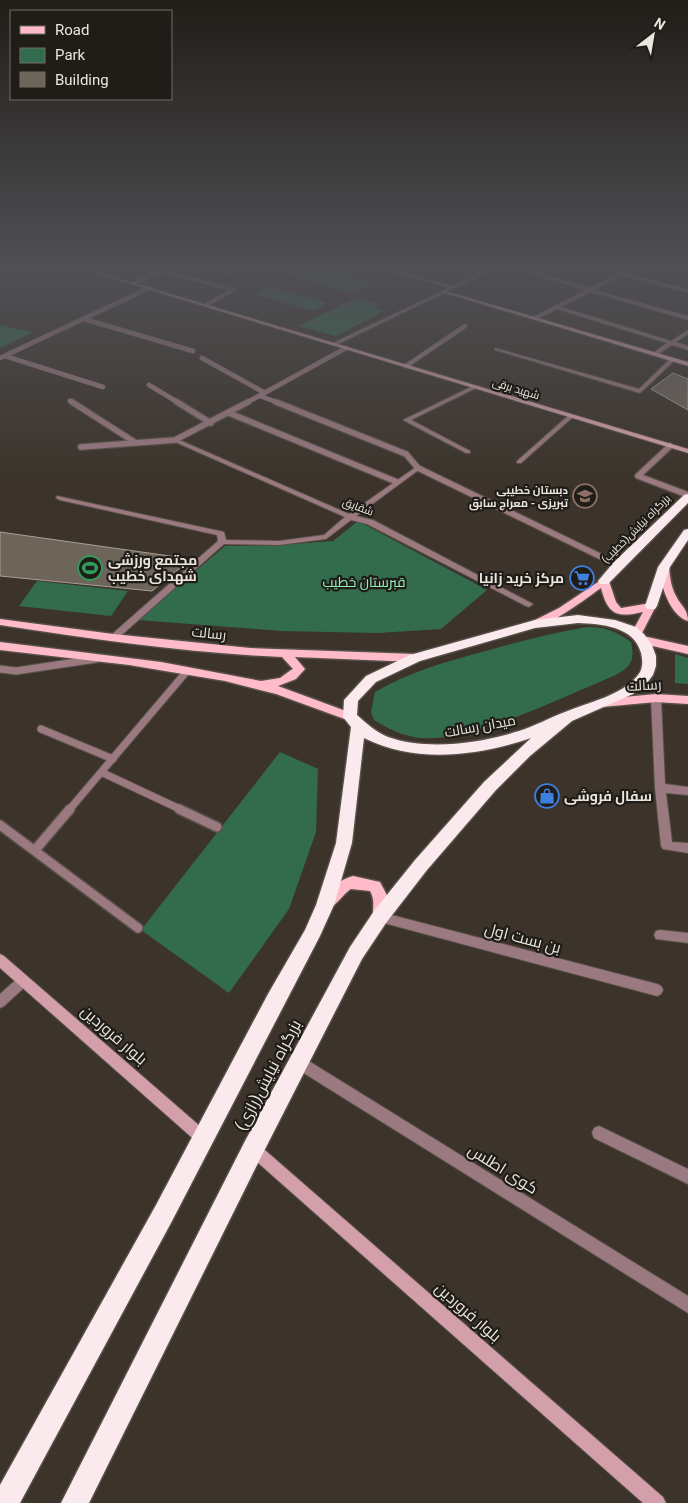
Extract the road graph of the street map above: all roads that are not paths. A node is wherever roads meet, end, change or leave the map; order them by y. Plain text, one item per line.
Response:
1 (43, 338) edge
2 (151, 338) edge
3 (315, 338) edge
4 (346, 338) edge
5 (447, 338) edge
6 (602, 338) edge
7 (656, 338) edge
8 (679, 338) edge
9 (672, 343) junction
10 (334, 344) junction
11 (346, 348) junction
12 (688, 348) edge
13 (497, 349) dead end
14 (193, 350) dead end
15 (655, 354) junction
16 (2, 357) edge
17 (202, 358) dead end
18 (673, 359) junction
19 (688, 364) edge
20 (406, 366) junction
21 (149, 385) dead end
22 (103, 387) dead end
23 (475, 387) junction
24 (263, 395) junction
25 (70, 401) dead end
26 (229, 414) junction
27 (571, 416) junction
28 (211, 423) junction
29 (175, 440) junction
30 (134, 442) junction
31 (670, 446) junction
32 (80, 447) dead end
33 (688, 451) edge
34 (468, 452) dead end
35 (519, 462) dead end
36 (418, 468) junction
37 (397, 482) junction
38 (688, 496) edge
39 (60, 498) dead end
40 (350, 517) junction
41 (688, 532) edge
42 (222, 542) junction
43 (618, 565) junction
44 (664, 567) junction
45 (604, 581) junction
46 (529, 604) dead end
47 (651, 606) junction
48 (688, 618) edge
49 (0, 622) edge
50 (535, 624) junction
51 (640, 637) junction
52 (113, 638) junction
53 (0, 646) edge
54 (688, 650) edge
55 (285, 653) junction
56 (415, 658) junction
57 (96, 659) junction
58 (0, 669) edge
59 (187, 671) junction
60 (258, 684) junction
61 (656, 698) junction
62 (688, 700) edge
63 (602, 703) junction
64 (568, 716) junction
65 (354, 723) junction
66 (41, 729) dead end
67 (113, 759) junction
68 (103, 773) junction
69 (660, 788) junction
70 (688, 791) edge
71 (0, 825) edge
72 (217, 827) dead end
73 (688, 848) edge
74 (35, 850) junction
75 (325, 905) junction
76 (380, 917) junction
77 (138, 928) dead end
78 (660, 935) dead end
79 (688, 938) edge
80 (0, 960) edge
81 (23, 981) junction
82 (657, 990) dead end
83 (0, 1002) edge
84 (299, 1062) junction
85 (599, 1133) dead end
86 (203, 1138) junction
87 (253, 1149) junction
88 (688, 1177) edge
89 (688, 1305) edge
90 (5, 1503) edge
91 (75, 1503) edge
92 (657, 1503) edge

1 - 16 lane
2 - 14 lane
3 - 10 main road, شهید برقی
4 - 10 street
5 - 20 lane
6 - 15 main road
7 - 9 street
8 - 9 street
9 - 12 street
9 - 15 street
10 - 11 main road, شهید برقی
11 - 20 main road, شهید برقی
11 - 24 lane
13 - 18 street
15 - 18 main road
16 - 22 lane
17 - 24 lane
18 - 19 main road
20 - 23 main road, شهید برقی
21 - 28 lane
23 - 27 main road, شهید برقی
23 - 34 street
24 - 26 lane
24 - 36 lane
25 - 30 lane
26 - 28 lane
26 - 37 lane
27 - 31 main road, شهید برقی
27 - 35 street
28 - 29 lane
29 - 30 lane
29 - 40 street, شقایق
30 - 32 lane
31 - 33 main road, شهید برقی
31 - 38 lane
36 - 37 street
36 - 43 lane
37 - 40 street
38 - 43 highway, بزرگراه نیایش(خطیب)
39 - 42 street
40 - 42 street
40 - 46 street, شقایق
41 - 44 highway
42 - 52 street
43 - 45 highway, بزرگراه نیایش(خطیب)
44 - 47 highway
44 - 48 main road
45 - 47 main road
45 - 50 main road
47 - 51 main road
49 - 52 main road, رسالت
50 - 51 highway
50 - 56 highway
51 - 54 main road
51 - 63 highway, میدان رسالت
52 - 55 main road, رسالت
53 - 57 main road
55 - 56 main road, رسالت
55 - 60 main road
56 - 65 highway
57 - 58 lane
57 - 59 main road
59 - 60 main road
59 - 67 lane
60 - 65 main road
61 - 62 main road, رسالت
61 - 63 main road, رسالت
61 - 69 street
63 - 64 highway, میدان رسالت
64 - 65 highway, میدان رسالت
64 - 76 highway, بزرگراه نیایش(رازی)
65 - 75 highway, بزرگراه نیایش(رازی)
66 - 67 lane
67 - 68 lane
68 - 72 lane
68 - 74 lane
69 - 70 street
69 - 73 street
71 - 74 lane
74 - 77 lane
75 - 76 main road
75 - 86 highway, بزرگراه نیایش(رازی)
76 - 82 street, بن بست اول
76 - 84 highway, بزرگراه نیایش(رازی)
78 - 79 street
80 - 81 main road, بلوار فروردین
81 - 83 street
81 - 86 main road, بلوار فروردین
84 - 87 highway, بزرگراه نیایش(رازی)
84 - 89 street, کوی اطلس
85 - 88 street
86 - 90 highway, بزرگراه نیایش(رازی)
87 - 91 highway, بزرگراه نیایش(رازی)
87 - 92 main road, بلوار فروردین

